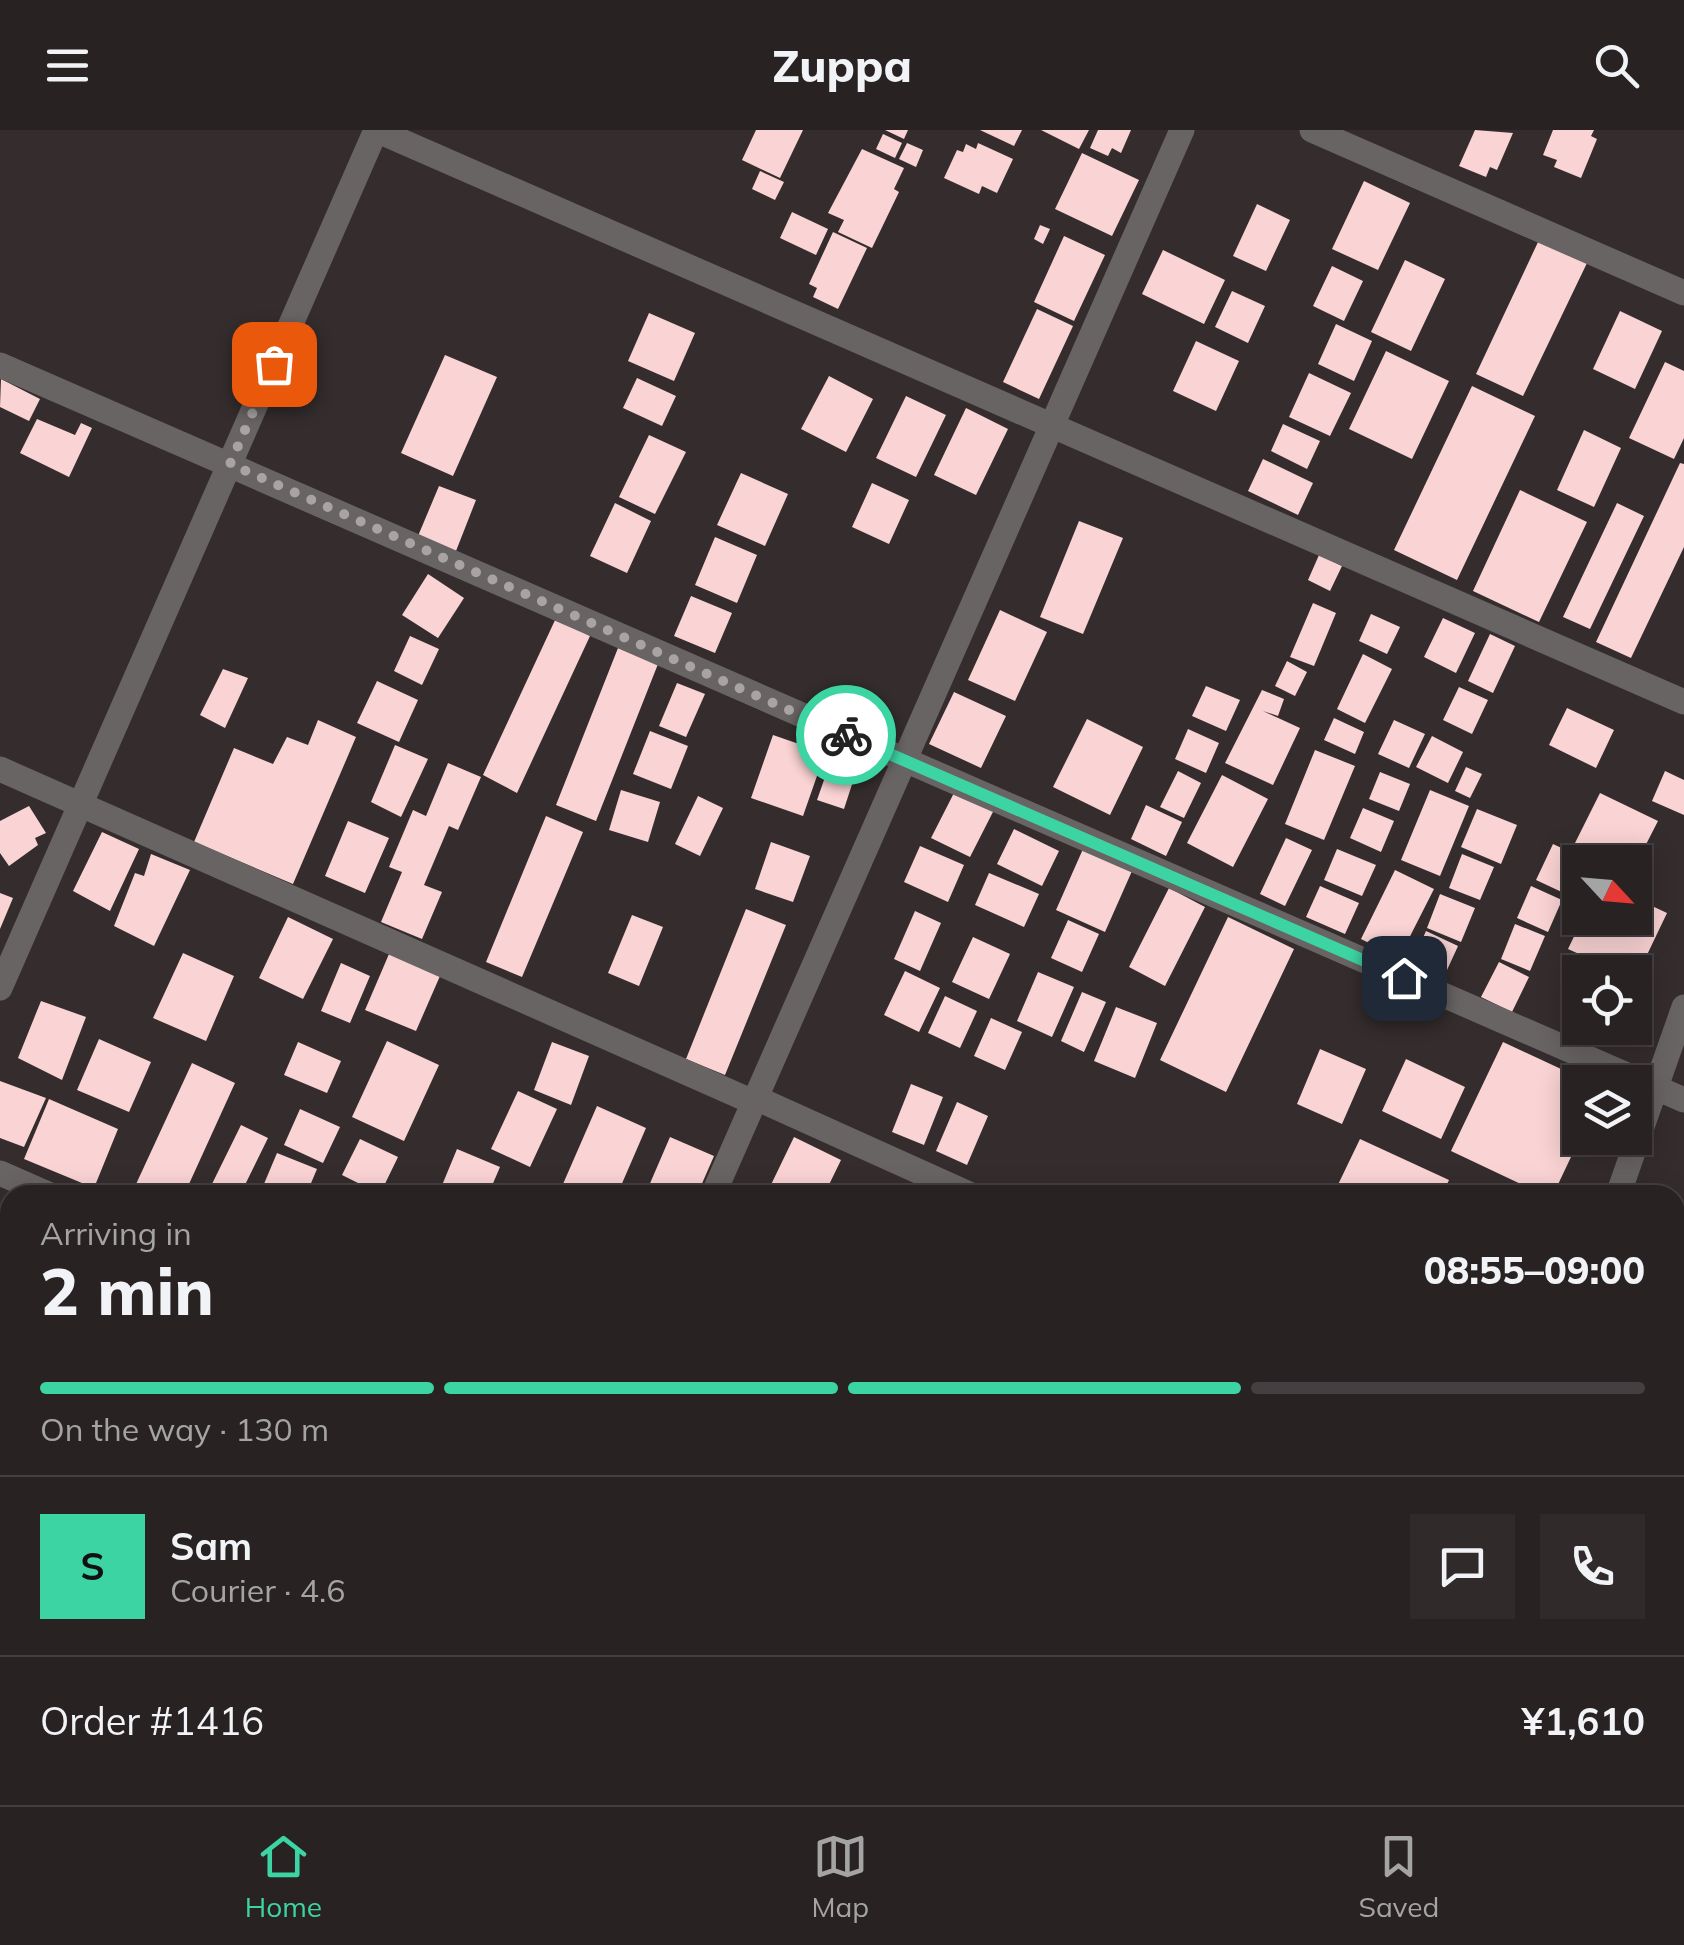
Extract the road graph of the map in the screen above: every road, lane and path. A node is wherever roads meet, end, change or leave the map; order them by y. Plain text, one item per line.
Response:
1 (376, 130) edge
2 (1182, 130) edge
3 (1312, 130) edge
4 (1684, 293) edge
5 (0, 365) edge
6 (1051, 422) junction
7 (230, 464) junction
8 (1684, 702) edge
9 (901, 760) junction
10 (0, 769) edge
11 (81, 804) junction
12 (0, 988) edge
13 (1684, 1007) edge
14 (1656, 1087) junction
15 (754, 1100) junction
16 (1684, 1100) edge
17 (0, 1173) edge
18 (27, 1185) edge
19 (717, 1185) edge
20 (948, 1185) edge
21 (1622, 1185) edge

1 - 6 street
1 - 7 street
2 - 6 street
3 - 4 street
5 - 7 street
6 - 8 street
6 - 9 street
7 - 9 street
7 - 11 street
9 - 14 street
9 - 15 street
10 - 11 street
11 - 12 street
11 - 15 street
13 - 14 street
14 - 16 street
14 - 21 street
15 - 19 street
15 - 20 street
17 - 18 street

